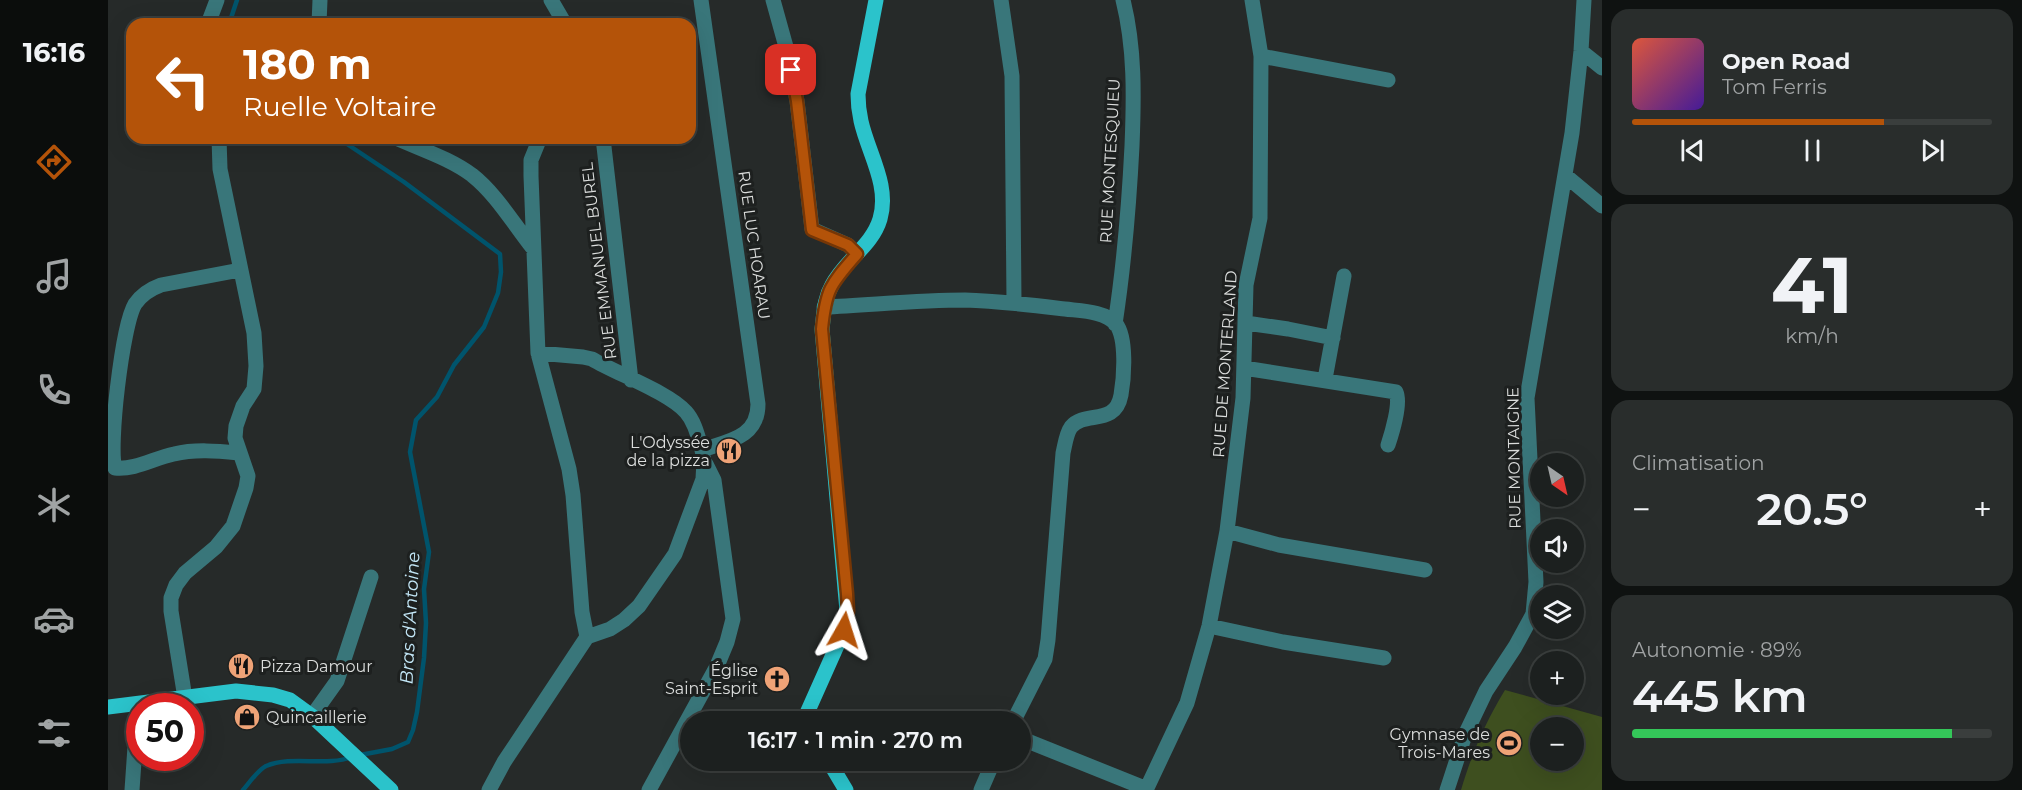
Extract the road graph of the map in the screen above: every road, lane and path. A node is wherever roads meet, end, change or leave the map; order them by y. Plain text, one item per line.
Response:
1 (217, 0) edge
2 (320, 0) edge
3 (551, 0) edge
4 (700, 0) edge
5 (773, 0) edge
6 (876, 0) edge
7 (1000, 0) edge
8 (1124, 0) edge
9 (1252, 0) edge
10 (1584, 0) edge
11 (210, 18) edge
12 (319, 18) edge
13 (561, 18) edge
14 (1581, 51) junction
15 (1261, 56) junction
16 (1602, 68) edge
17 (1388, 80) dead end
18 (219, 144) edge
19 (410, 144) edge
20 (538, 144) edge
21 (604, 144) edge
22 (1566, 176) junction
23 (1602, 206) edge
24 (532, 247) junction
25 (857, 254) junction
26 (240, 270) junction
27 (1344, 276) dead end
28 (1014, 302) junction
29 (824, 307) junction
30 (1246, 323) junction
31 (1115, 324) junction
32 (1333, 338) junction
33 (538, 353) junction
34 (1244, 368) junction
35 (1324, 379) junction
36 (631, 380) junction
37 (1388, 445) dead end
38 (239, 453) junction
39 (703, 456) junction
40 (1227, 531) junction
41 (1425, 570) dead end
42 (371, 578) dead end
43 (1209, 626) junction
44 (587, 637) junction
45 (1384, 658) dead end
46 (184, 693) edge
47 (204, 696) edge
48 (126, 705) edge
49 (108, 707) edge
50 (808, 711) edge
51 (1019, 711) edge
52 (312, 716) junction
53 (1031, 742) edge
54 (133, 771) edge
55 (835, 771) edge
56 (989, 771) edge
57 (1147, 789) edge
58 (132, 790) edge
59 (391, 790) edge
60 (489, 790) edge
61 (648, 790) edge
62 (846, 790) edge
63 (981, 790) edge
64 (1447, 790) edge

1 - 11 street
2 - 12 street
3 - 13 street
4 - 39 street, RUE LUC HOARAU
5 - 25 street
6 - 25 main road
7 - 28 street
8 - 31 street, RUE MONTESQUIEU
9 - 15 street, RUE DE MONTERLAND
10 - 14 street, RUE MONTAIGNE
14 - 16 street
14 - 22 street, RUE MONTAIGNE
15 - 17 street
15 - 30 street, RUE DE MONTERLAND
18 - 26 street
19 - 24 street
20 - 24 street
21 - 36 street, RUE EMMANUEL BUREL
22 - 23 street
22 - 64 street, RUE MONTAIGNE
24 - 33 street
25 - 29 main road
26 - 38 street
26 - 38 street
27 - 32 street
28 - 29 street
28 - 31 street
29 - 50 main road
30 - 32 street
30 - 34 street, RUE DE MONTERLAND
31 - 51 street
32 - 35 street
33 - 36 street
33 - 44 street
34 - 35 street
34 - 40 street, RUE DE MONTERLAND
35 - 37 street
36 - 39 street
38 - 46 street
39 - 44 street
39 - 61 street
40 - 41 street
40 - 43 street, RUE DE MONTERLAND
42 - 52 street
43 - 45 street
43 - 57 street, RUE DE MONTERLAND
44 - 60 street
47 - 52 main road
48 - 49 main road
52 - 59 main road
53 - 57 street
54 - 58 street
55 - 62 main road
56 - 63 street

